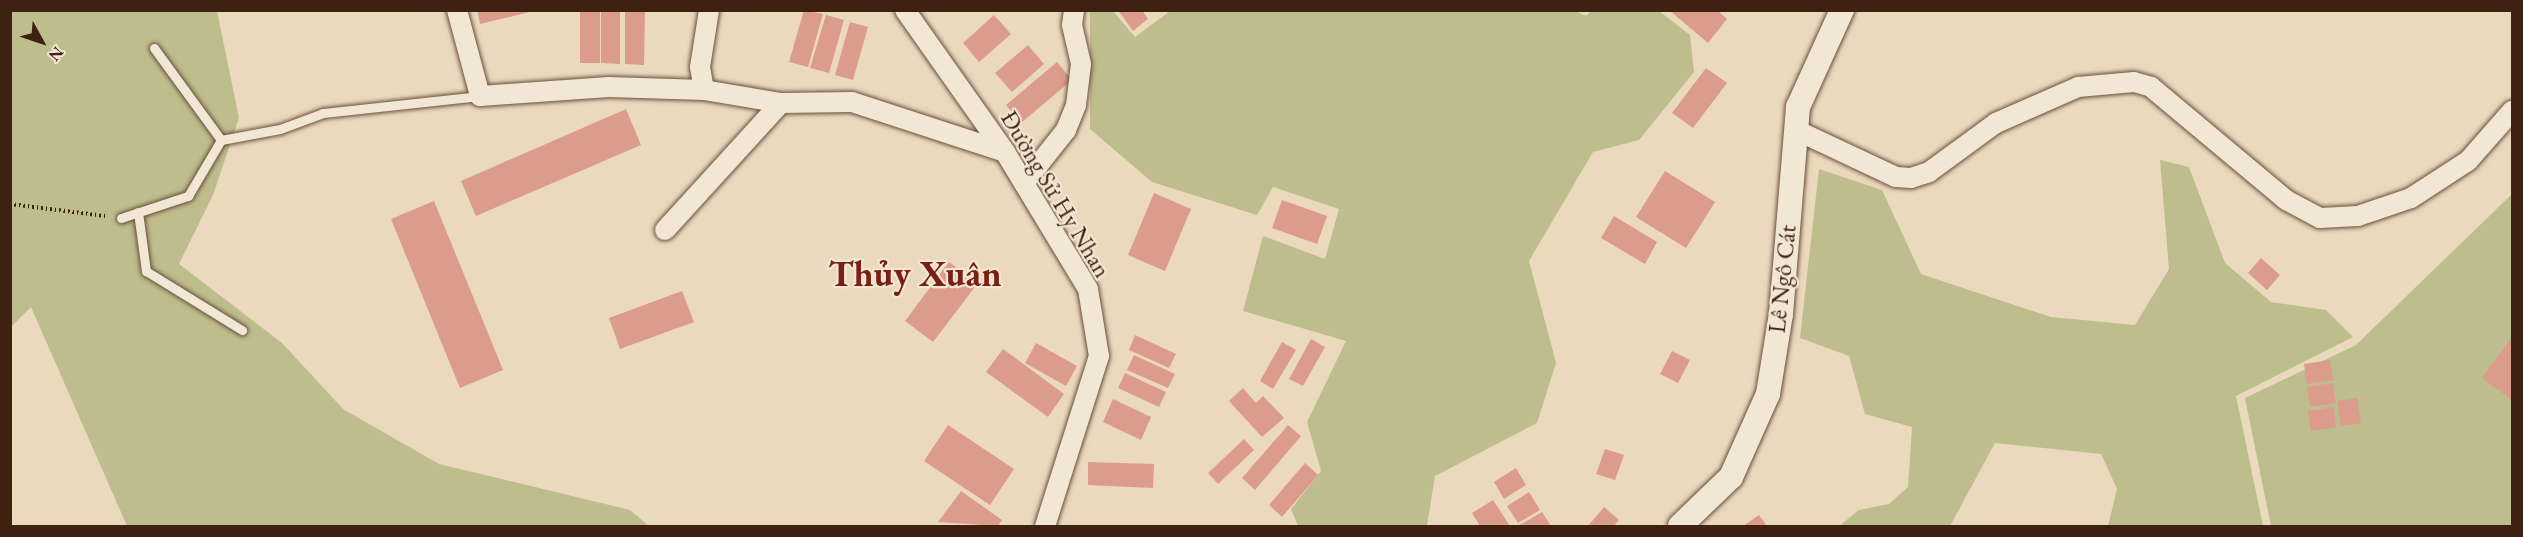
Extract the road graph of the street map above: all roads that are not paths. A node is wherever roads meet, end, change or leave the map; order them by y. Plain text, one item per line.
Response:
1 (457, 10) edge
2 (708, 10) edge
3 (905, 10) edge
4 (1074, 10) edge
5 (1842, 10) edge
6 (154, 48) dead end
7 (704, 90) junction
8 (480, 96) junction
9 (781, 103) junction
10 (2512, 111) edge
11 (1796, 130) junction
12 (221, 140) junction
13 (1005, 152) junction
14 (1024, 183) junction
15 (138, 212) junction
16 (121, 218) road end
17 (665, 230) dead end
18 (242, 330) dead end
19 (1045, 526) edge
20 (1680, 526) edge

1 - 8 street
2 - 7 street
3 - 13 street, Đường Sử Hy Nhan
4 - 14 street
5 - 11 street, Lê Ngô Cát
6 - 12 lane
7 - 8 street
7 - 9 street
8 - 12 lane
9 - 13 street
9 - 17 street
10 - 11 street
11 - 20 street, Lê Ngô Cát
12 - 15 lane
13 - 14 street, Đường Sử Hy Nhan
14 - 19 street, Đường Sử Hy Nhan
15 - 16 lane
15 - 18 lane

